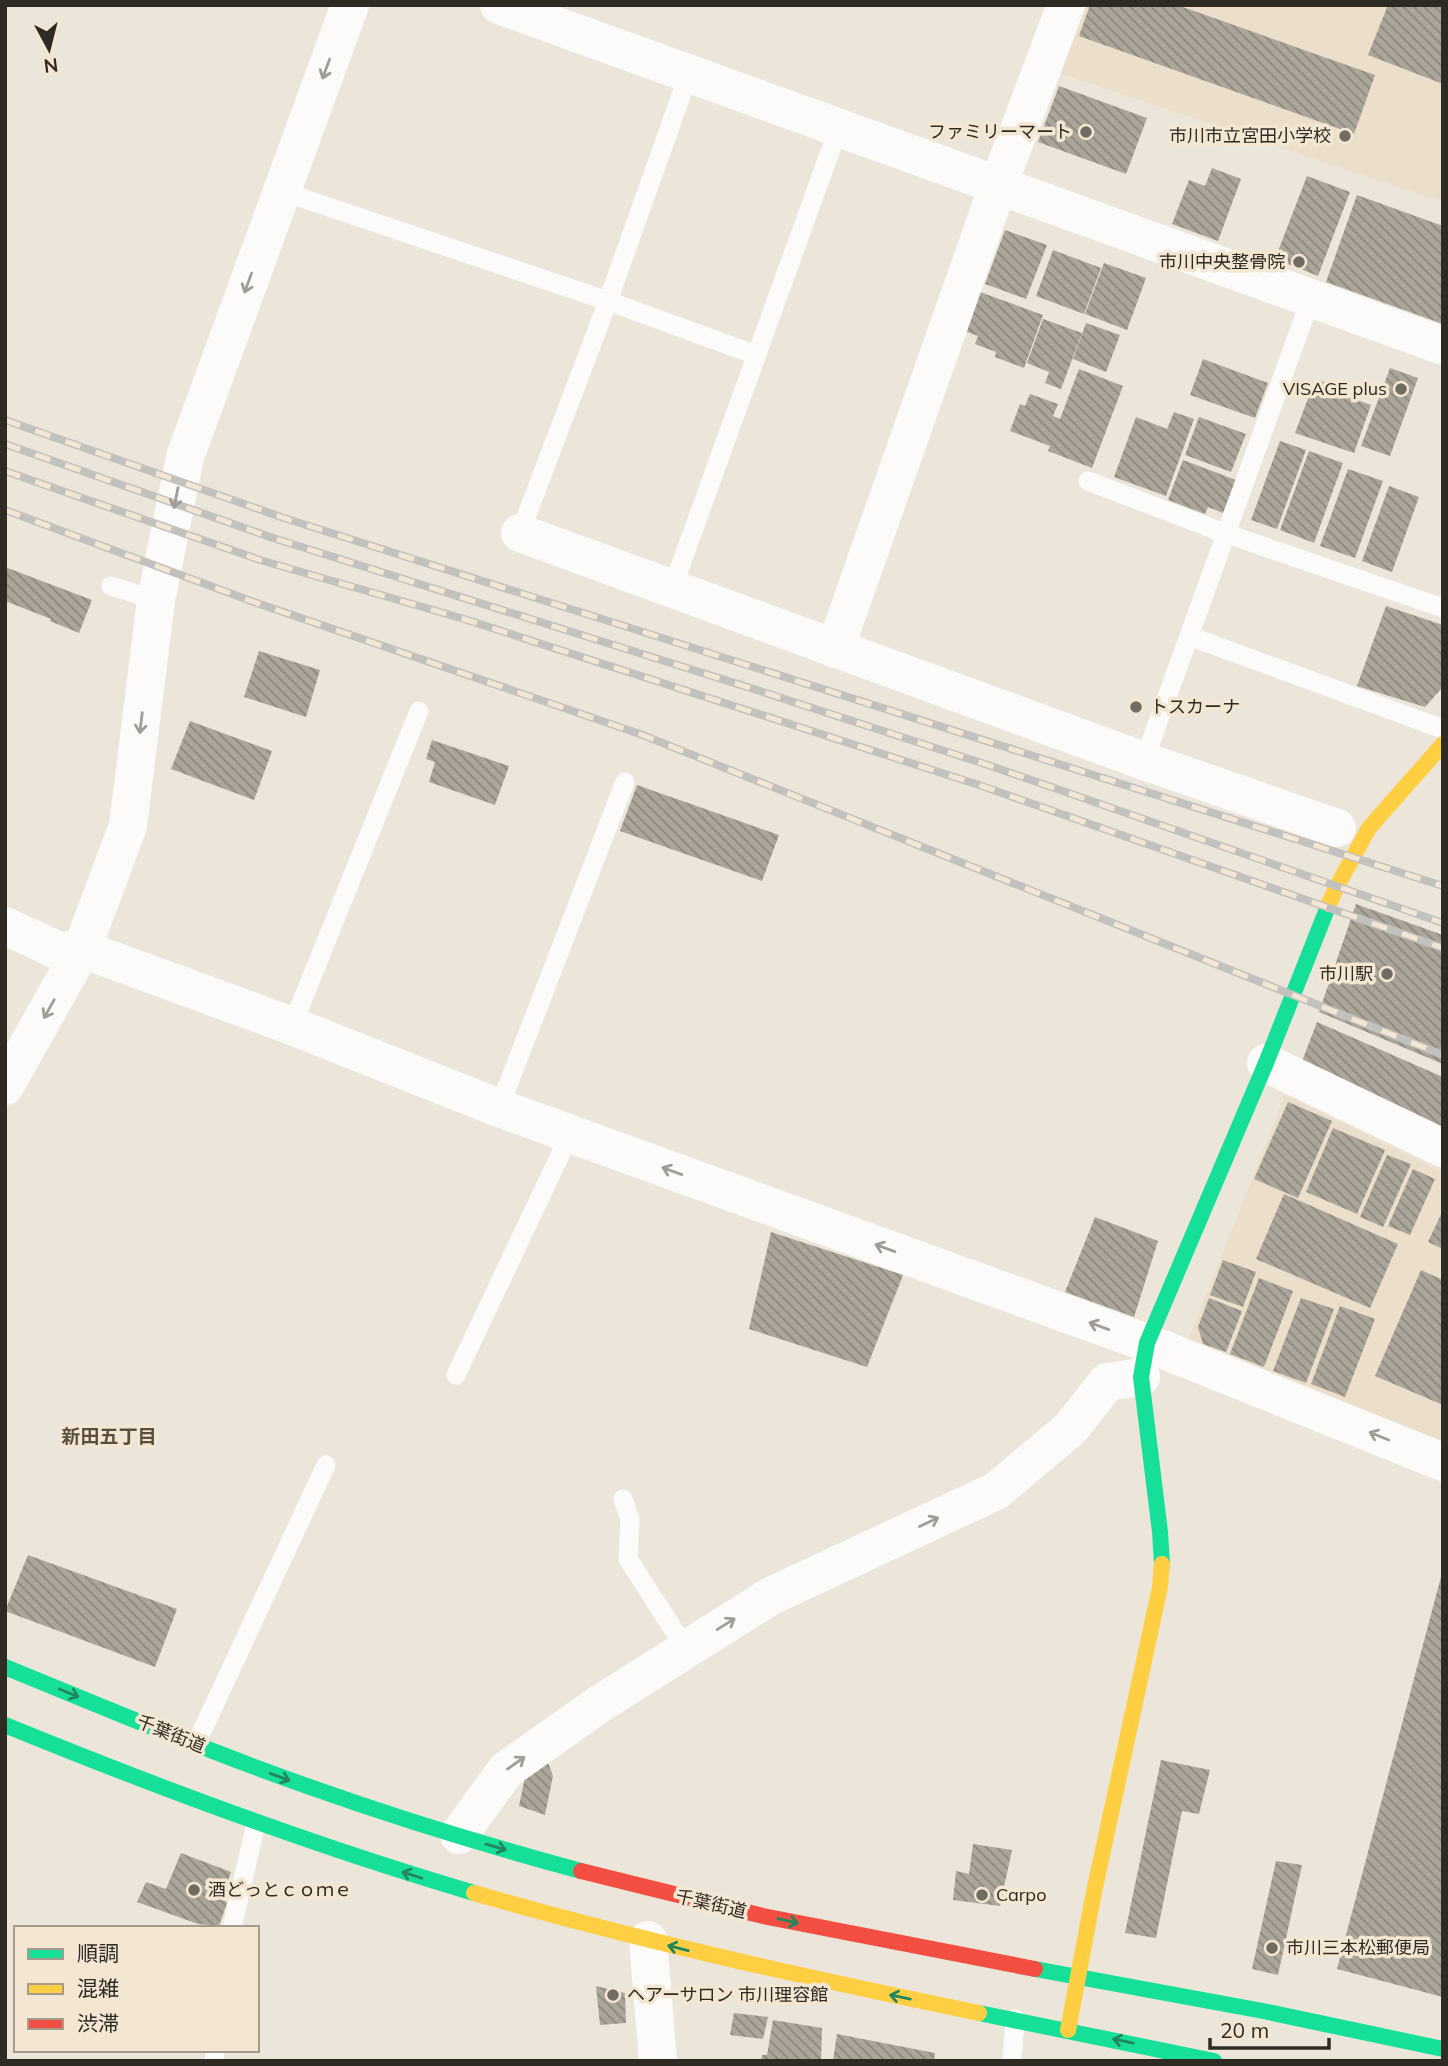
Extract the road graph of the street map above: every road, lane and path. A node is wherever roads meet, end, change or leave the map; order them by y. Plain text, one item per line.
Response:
1 (350, 5) edge
2 (499, 5) edge
3 (1066, 5) edge
4 (689, 73) junction
5 (839, 127) junction
6 (998, 186) junction
7 (281, 191) junction
8 (1311, 298) junction
9 (608, 301) junction
10 (1443, 346) edge
11 (756, 355) junction
12 (1088, 481) dead end
13 (520, 533) joint
14 (1227, 534) junction
15 (111, 586) dead end
16 (672, 589) junction
17 (156, 600) junction
18 (1443, 608) edge
19 (1189, 636) junction
20 (835, 649) junction
21 (419, 711) dead end
22 (1443, 729) edge
23 (1443, 744) edge
24 (1144, 761) junction
25 (625, 782) dead end
26 (1337, 828) dead end
27 (5, 926) edge
28 (82, 949) junction
29 (292, 1026) junction
30 (1266, 1063) junction
31 (5, 1086) edge
32 (499, 1108) junction
33 (570, 1134) junction
34 (1443, 1148) edge
35 (1144, 1360) junction
36 (456, 1376) dead end
37 (1443, 1462) edge
38 (326, 1465) dead end
39 (623, 1499) dead end
40 (686, 1649) junction
41 (5, 1667) edge
42 (5, 1725) edge
43 (195, 1744) junction
44 (256, 1822) junction
45 (459, 1835) junction
46 (232, 1926) edge
47 (648, 1940) junction
48 (1078, 1978) junction
49 (1015, 2019) junction
50 (1068, 2029) junction
51 (1443, 2049) edge
52 (658, 2061) edge
53 (1012, 2061) edge
54 (1214, 2061) edge

1 -> 7 street
2 - 4 street
3 - 6 street
4 - 5 street
4 - 9 lane
5 - 6 street
5 - 11 lane
6 - 8 street
6 - 20 street
7 - 9 lane
7 -> 17 street
8 - 10 street
8 - 14 lane
9 - 11 lane
9 - 13 lane
11 - 16 lane
12 - 14 lane
13 - 16 street
14 - 18 lane
14 - 19 lane
15 - 17 lane
16 - 20 street
17 -> 28 street
19 - 22 lane
19 - 24 lane
20 - 24 street
21 - 29 lane
23 - 30 main road
24 - 26 street
25 - 32 lane
27 - 28 street
28 - 29 street
28 -> 31 street
29 - 32 street
30 - 34 street
30 - 35 main road
32 - 33 street
35 -> 33 street
33 - 36 lane
37 -> 35 street
40 -> 35 street
35 - 48 main road
38 - 43 lane
39 - 40 lane
45 -> 40 street
41 -> 43 main road, 千葉街道
42 - 44 main road
43 -> 45 main road, 千葉街道
44 - 46 lane
47 -> 44 main road
45 -> 48 main road, 千葉街道
49 -> 47 main road
47 - 52 street
48 - 50 main road
48 - 51 main road, 千葉街道
49 - 50 main road
49 - 53 lane
54 -> 50 main road

